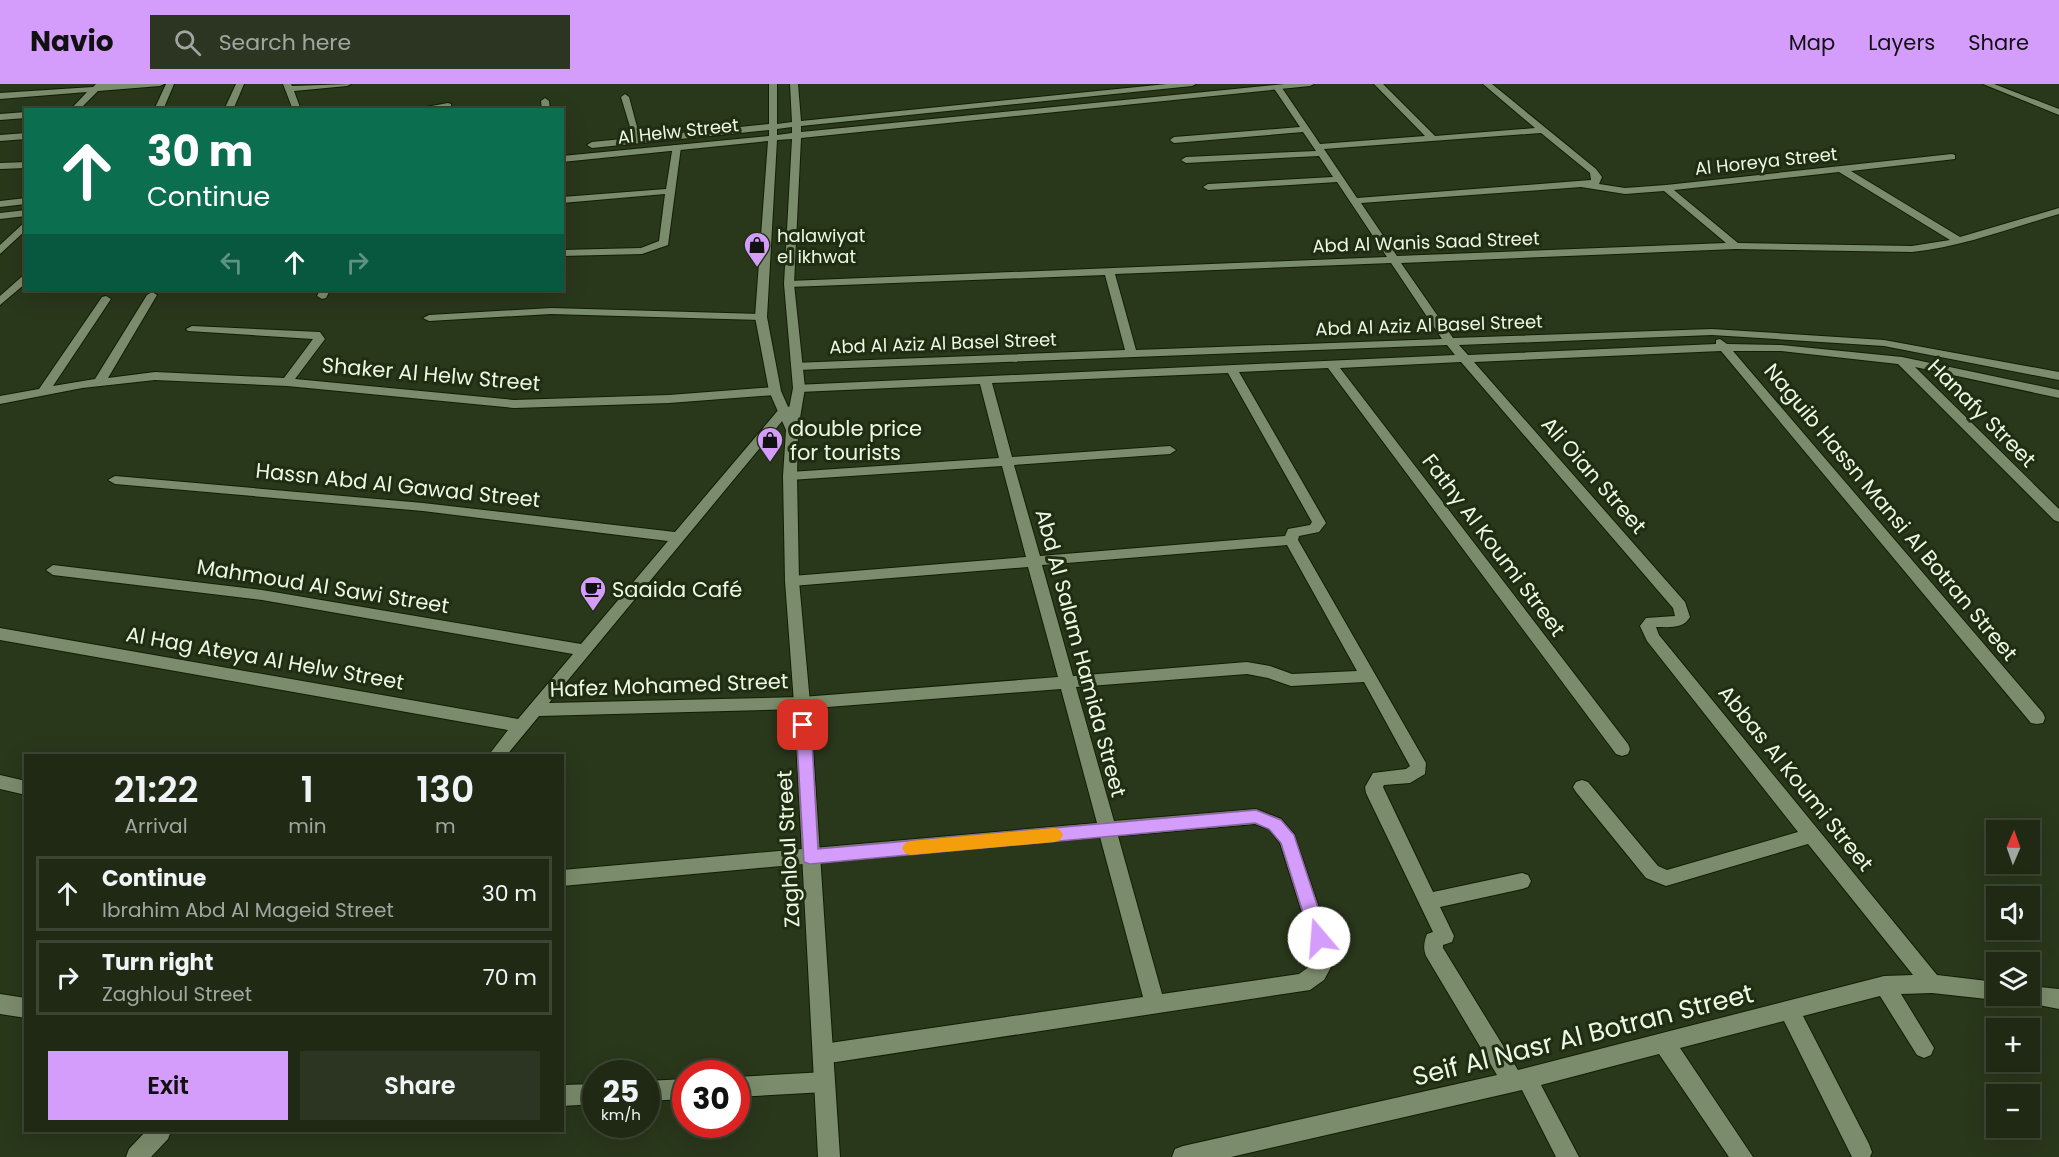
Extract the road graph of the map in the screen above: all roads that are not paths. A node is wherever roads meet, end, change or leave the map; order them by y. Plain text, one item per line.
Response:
1 (160, 84) edge
2 (170, 84) edge
3 (240, 84) edge
4 (348, 84) edge
5 (773, 84) edge
6 (794, 84) edge
7 (1192, 84) edge
8 (1310, 84) edge
9 (1378, 84) edge
10 (1487, 84) edge
11 (1987, 84) edge
12 (98, 86) edge
13 (288, 87) edge
14 (1277, 87) junction
15 (0, 96) edge
16 (625, 96) dead end
17 (448, 105) dead end
18 (76, 108) edge
19 (159, 108) edge
20 (229, 108) edge
21 (296, 108) edge
22 (428, 108) edge
23 (2059, 112) edge
24 (24, 115) edge
25 (0, 117) edge
26 (796, 123) junction
27 (774, 125) junction
28 (1306, 129) junction
29 (1543, 130) junction
30 (797, 135) junction
31 (24, 136) edge
32 (0, 138) edge
33 (773, 138) junction
34 (1432, 138) junction
35 (638, 140) junction
36 (1174, 140) dead end
37 (603, 144) junction
38 (676, 147) junction
39 (564, 148) edge
40 (1320, 150) junction
41 (605, 154) junction
42 (1952, 157) dead end
43 (564, 159) edge
44 (1186, 160) dead end
45 (24, 165) edge
46 (0, 166) edge
47 (1841, 170) junction
48 (1340, 179) junction
49 (1584, 185) junction
50 (1208, 187) dead end
51 (1666, 188) junction
52 (671, 191) junction
53 (564, 200) edge
54 (24, 201) edge
55 (1354, 201) junction
56 (0, 204) edge
57 (2059, 211) edge
58 (24, 213) edge
59 (0, 216) edge
60 (24, 226) edge
61 (1959, 241) junction
62 (1735, 246) junction
63 (0, 251) edge
64 (564, 253) edge
65 (1394, 259) junction
66 (1109, 271) junction
67 (24, 278) edge
68 (789, 284) junction
69 (152, 295) dead end
70 (106, 299) dead end
71 (0, 302) edge
72 (761, 317) junction
73 (429, 318) dead end
74 (192, 329) dead end
75 (1712, 332) junction
76 (1450, 342) junction
77 (1725, 347) junction
78 (1132, 355) junction
79 (1465, 359) junction
80 (1902, 362) junction
81 (1332, 365) junction
82 (797, 366) junction
83 (1232, 370) junction
84 (2059, 376) edge
85 (287, 381) junction
86 (985, 381) junction
87 (99, 382) junction
88 (799, 388) junction
89 (775, 390) junction
90 (43, 392) junction
91 (2059, 394) edge
92 (0, 400) edge
93 (790, 410) junction
94 (1170, 450) dead end
95 (1007, 462) junction
96 (790, 476) junction
97 (115, 480) dead end
98 (2059, 517) edge
99 (677, 537) junction
100 (1291, 540) junction
101 (1034, 561) junction
102 (53, 570) dead end
103 (792, 581) junction
104 (1679, 621) joint
105 (0, 634) edge
106 (585, 650) junction
107 (1368, 676) junction
108 (1067, 680) junction
109 (802, 703) junction
110 (536, 710) junction
111 (2037, 718) dead end
112 (523, 726) junction
113 (1622, 749) dead end
114 (498, 754) edge
115 (0, 782) edge
116 (1582, 786) dead end
117 (24, 788) edge
118 (1107, 830) junction
119 (1814, 835) junction
120 (810, 857) junction
121 (564, 878) edge
122 (1522, 881) dead end
123 (1428, 901) junction
124 (1932, 984) junction
125 (1884, 985) junction
126 (1986, 991) edge
127 (2040, 996) edge
128 (2059, 999) edge
129 (0, 1004) edge
130 (1155, 1005) junction
131 (24, 1008) edge
132 (1790, 1011) junction
133 (1664, 1043) junction
134 (1924, 1048) dead end
135 (823, 1054) junction
136 (1520, 1081) junction
137 (825, 1082) junction
138 (750, 1086) edge
139 (582, 1095) edge
140 (564, 1096) edge
141 (159, 1132) edge
142 (1236, 1151) edge
143 (1861, 1152) dead end
144 (137, 1157) edge
145 (829, 1157) edge
146 (1183, 1157) edge
147 (1568, 1157) edge
148 (1742, 1157) edge

1 - 12 street
2 - 19 street
3 - 20 street
4 - 13 street
5 - 27 street, Zaghloul Street
6 - 26 street
7 - 26 street, Al Helw Street
8 - 14 street, Al Helw Street
9 - 34 street
10 - 29 street
11 - 23 street
12 - 15 street
12 - 18 street
13 - 21 street
14 - 28 street, Ali Oian Street
14 - 30 street, Al Helw Street
16 - 35 street
17 - 22 street
24 - 25 street
26 - 27 street, Al Helw Street
26 - 30 street
27 - 33 street, Zaghloul Street
27 - 35 street, Al Helw Street
28 - 36 street
28 - 40 street, Ali Oian Street
29 - 34 street
29 - 49 street
30 - 33 street, Al Helw Street
30 - 68 street
31 - 32 street
33 - 38 street, Al Helw Street
33 - 72 street, Zaghloul Street
34 - 40 street
35 - 37 street, Al Helw Street
37 - 39 street, Al Helw Street
37 - 41 street
38 - 41 street, Al Helw Street
38 - 52 street
40 - 44 street
40 - 48 street, Ali Oian Street
41 - 43 street, Al Helw Street
42 - 47 street, Al Horeya Street
45 - 46 street
47 - 51 street, Al Horeya Street
47 - 61 street
48 - 50 street
48 - 55 street, Ali Oian Street
49 - 51 street, Al Horeya Street
49 - 55 street, Al Horeya Street
51 - 62 street
52 - 53 street
52 - 64 street
54 - 56 street
55 - 65 street, Ali Oian Street
57 - 61 street, Abd Al Wanis Saad Street
58 - 59 street
60 - 63 street
61 - 62 street, Abd Al Wanis Saad Street
62 - 65 street, Abd Al Wanis Saad Street
65 - 66 street, Abd Al Wanis Saad Street
65 - 76 street, Ali Oian Street
66 - 68 street, Abd Al Wanis Saad Street
66 - 78 street
67 - 71 street
68 - 82 street
69 - 87 street
70 - 90 street
72 - 73 street
72 - 89 street, Zaghloul Street
74 - 85 street
75 - 76 street, Abd Al Aziz Al Basel Street
75 - 77 street, Naguib Hassn Mansi Al Botran Street
75 - 84 street, Abd Al Aziz Al Basel Street
76 - 78 street, Abd Al Aziz Al Basel Street
76 - 79 street, Ali Oian Street
77 - 79 street, Abd Al Aziz Al Basel Street
77 - 80 street, Abd Al Aziz Al Basel Street
77 - 111 street, Naguib Hassn Mansi Al Botran Street
78 - 82 street, Abd Al Aziz Al Basel Street
79 - 81 street, Abd Al Aziz Al Basel Street
79 - 104 street, Ali Oian Street
80 - 91 street, Abd Al Aziz Al Basel Street
80 - 98 street, Hanafy Street
81 - 83 street, Abd Al Aziz Al Basel Street
81 - 113 street, Fathy Al Koumi Street
82 - 88 street
83 - 86 street, Abd Al Aziz Al Basel Street
83 - 100 street
85 - 87 street, Shaker Al Helw Street
85 - 89 street, Shaker Al Helw Street
86 - 88 street, Abd Al Aziz Al Basel Street
86 - 95 street, Abd Al Salam Hamida Street
87 - 90 street, Shaker Al Helw Street
88 - 93 street
89 - 93 street, Zaghloul Street
90 - 92 street, Shaker Al Helw Street
93 - 96 street, Zaghloul Street
93 - 99 street
94 - 95 street
95 - 96 street
95 - 101 street, Abd Al Salam Hamida Street
96 - 103 street, Zaghloul Street
97 - 99 street, Hassn Abd Al Gawad Street
99 - 106 street
100 - 101 street
100 - 107 street
101 - 103 street
101 - 108 street, Abd Al Salam Hamida Street
102 - 106 street, Mahmoud Al Sawi Street
103 - 109 street, Zaghloul Street
104 - 119 street, Abbas Al Koumi Street
105 - 112 street, Al Hag Ateya Al Helw Street
106 - 110 street
107 - 108 street, Hafez Mohamed Street
107 - 123 street
108 - 109 street, Hafez Mohamed Street
108 - 118 street, Abd Al Salam Hamida Street
109 - 110 street, Hafez Mohamed Street
109 - 120 street, Zaghloul Street
110 - 112 street
112 - 114 street
115 - 117 street
116 - 119 street
118 - 120 street
118 - 130 street, Abd Al Salam Hamida Street
118 - 130 street
119 - 124 street, Abbas Al Koumi Street
120 - 121 street
120 - 135 street, Zaghloul Street
122 - 123 street
123 - 136 street
124 - 125 street, Seif Al Nasr Al Botran Street
124 - 126 street, Seif Al Nasr Al Botran Street
125 - 132 street, Seif Al Nasr Al Botran Street
125 - 134 street
127 - 128 street
129 - 131 street
130 - 135 street
132 - 133 street, Seif Al Nasr Al Botran Street
132 - 143 street
133 - 136 street, Seif Al Nasr Al Botran Street
133 - 148 street
135 - 137 street, Zaghloul Street
136 - 142 street, Seif Al Nasr Al Botran Street
136 - 147 street
137 - 138 street
137 - 145 street, Zaghloul Street
139 - 140 street
141 - 144 street
142 - 146 street, Seif Al Nasr Al Botran Street

